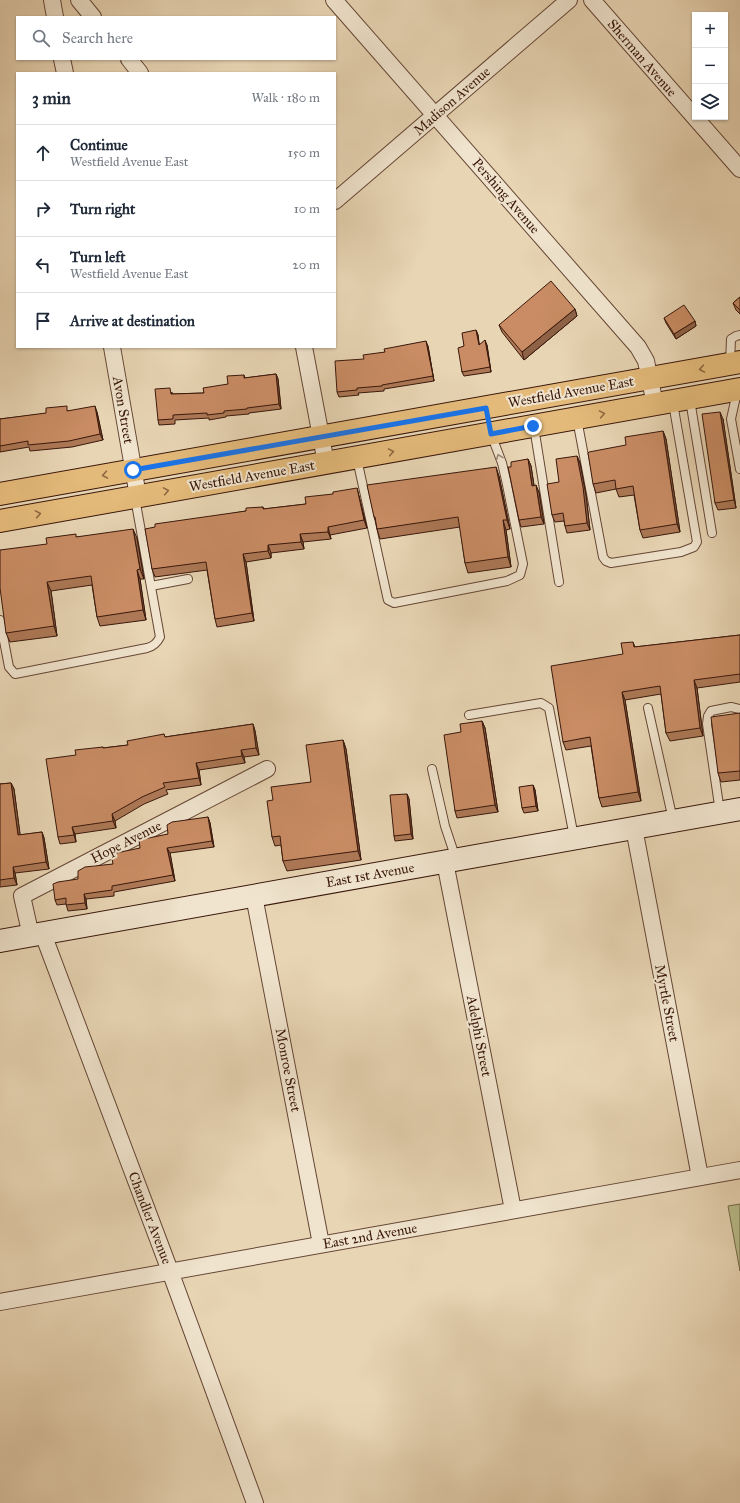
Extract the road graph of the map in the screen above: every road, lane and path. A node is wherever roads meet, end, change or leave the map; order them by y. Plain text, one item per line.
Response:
1 (52, 0) edge
2 (79, 0) edge
3 (334, 0) edge
4 (569, 0) edge
5 (592, 0) edge
6 (55, 16) edge
7 (92, 16) edge
8 (62, 60) edge
9 (129, 60) edge
10 (65, 72) edge
11 (139, 72) edge
12 (435, 116) junction
13 (740, 169) edge
14 (336, 201) edge
15 (740, 335) edge
16 (112, 348) edge
17 (304, 348) edge
18 (735, 363) edge
19 (650, 378) junction
20 (739, 389) edge
21 (673, 401) junction
22 (486, 408) junction
23 (577, 418) junction
24 (533, 426) junction
25 (491, 434) junction
26 (320, 437) junction
27 (356, 458) junction
28 (326, 463) junction
29 (133, 470) junction
30 (740, 470) edge
31 (0, 494) edge
32 (136, 497) junction
33 (0, 521) edge
34 (712, 533) dead end
35 (188, 579) dead end
36 (559, 582) dead end
37 (151, 586) junction
38 (0, 620) edge
39 (648, 708) dead end
40 (740, 709) edge
41 (469, 715) dead end
42 (267, 769) dead end
43 (432, 769) dead end
44 (730, 811) edge
45 (673, 821) junction
46 (634, 828) junction
47 (575, 839) junction
48 (450, 861) junction
49 (254, 896) junction
50 (37, 935) junction
51 (0, 941) edge
52 (740, 1170) edge
53 (700, 1177) junction
54 (513, 1210) junction
55 (321, 1244) junction
56 (170, 1271) junction
57 (0, 1302) edge
58 (255, 1503) edge

1 - 6 street
2 - 7 street
3 - 12 street, Pershing Avenue
4 - 12 street, Madison Avenue
5 - 13 street, Sherman Avenue
8 - 10 street
9 - 11 street
12 - 14 street, Madison Avenue
12 - 19 street, Pershing Avenue
15 - 18 lane
16 - 29 street, Avon Street
17 - 26 street
18 -> 19 main road, Westfield Avenue East
19 - 21 street, Pershing Avenue
19 - 22 main road, Westfield Avenue East
20 - 21 main road, Westfield Avenue East
20 - 30 lane
23 -> 21 main road, Westfield Avenue East
21 - 23 lane
21 - 34 lane
22 - 25 main road
22 - 26 main road, Westfield Avenue East
23 - 24 main road, Westfield Avenue East
24 - 25 main road, Westfield Avenue East
24 - 36 lane
27 -> 25 main road, Westfield Avenue East
27 -> 25 lane
26 - 28 street
26 - 29 main road, Westfield Avenue East
27 - 28 main road, Westfield Avenue East
32 -> 28 main road, Westfield Avenue East
29 -> 31 main road, Westfield Avenue East
29 - 32 street, Avon Street
33 -> 32 main road, Westfield Avenue East
32 - 37 lane
35 - 37 lane
37 - 38 lane
39 - 45 lane
40 - 44 lane
41 - 47 lane
42 - 50 street, Hope Avenue
43 - 48 lane
44 - 45 street, East 1st Avenue
45 - 46 street, East 1st Avenue
46 - 47 street, East 1st Avenue
46 - 53 street, Myrtle Street
47 - 48 street, East 1st Avenue
48 - 49 street, East 1st Avenue
48 - 54 street, Adelphi Street
49 - 50 street, East 1st Avenue
49 - 55 street, Monroe Street
50 - 51 street, East 1st Avenue
50 - 56 street, Chandler Avenue
52 - 53 street, East 2nd Avenue
53 - 54 street, East 2nd Avenue
54 - 55 street, East 2nd Avenue
55 - 56 street, East 2nd Avenue
56 - 57 street, East 2nd Avenue
56 - 58 street, Chandler Avenue

